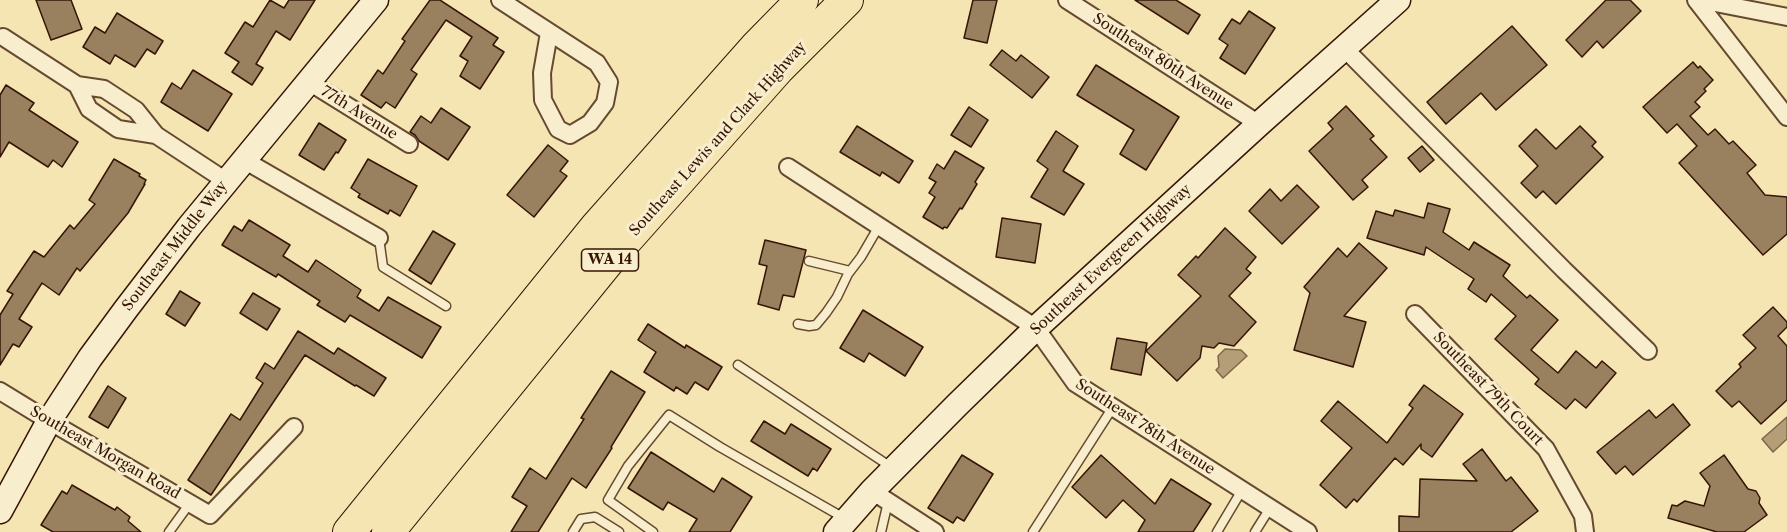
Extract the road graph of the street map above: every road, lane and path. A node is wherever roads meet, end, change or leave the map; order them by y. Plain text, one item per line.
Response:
1 (376, 0) edge
2 (500, 0) edge
3 (802, 0) edge
4 (847, 0) edge
5 (1067, 0) edge
6 (1398, 0) edge
7 (1698, 0) edge
8 (1787, 17) edge
9 (549, 33) junction
10 (3, 37) dead end
11 (1345, 49) junction
12 (309, 82) junction
13 (77, 85) junction
14 (1787, 117) edge
15 (1259, 124) junction
16 (156, 135) junction
17 (409, 144) dead end
18 (244, 160) junction
19 (788, 167) dead end
20 (226, 181) junction
21 (879, 226) junction
22 (379, 238) joint
23 (809, 261) dead end
24 (850, 271) junction
25 (446, 306) dead end
26 (1415, 314) dead end
27 (798, 324) dead end
28 (1036, 328) junction
29 (1648, 351) dead end
30 (738, 365) dead end
31 (0, 391) edge
32 (1113, 407) junction
33 (49, 421) junction
34 (294, 427) dead end
35 (894, 469) junction
36 (1242, 490) junction
37 (880, 497) junction
38 (190, 503) junction
39 (1270, 508) junction
40 (0, 511) edge
41 (841, 526) edge
42 (169, 532) edge
43 (348, 532) edge
44 (388, 532) edge
45 (573, 532) edge
46 (619, 532) edge
47 (653, 532) edge
48 (881, 532) edge
49 (935, 532) edge
50 (1033, 532) edge
51 (1217, 532) edge
52 (1256, 532) edge
53 (1308, 532) edge
54 (1585, 532) edge

1 - 12 street, Southeast Middle Way
2 - 9 street
3 - 43 highway, WA 14
4 - 44 highway, Southeast Lewis and Clark Highway / WA 14
5 - 15 street, Southeast 80th Avenue
6 - 11 street, Southeast Evergreen Highway
7 - 8 street
7 - 14 street
9 - 9 street
10 - 13 street
11 - 15 street, Southeast Evergreen Highway
11 - 29 street
12 - 17 street, 77th Avenue
12 - 18 street, Southeast Middle Way
13 - 16 street
13 - 16 street
15 - 28 street, Southeast Evergreen Highway
16 - 20 street
18 - 20 street, Southeast Middle Way
18 - 22 street
19 - 21 street, Southeast 78th Avenue
20 - 33 street, Southeast Middle Way
21 - 24 lane
21 - 28 street, Southeast 78th Avenue
22 - 25 lane
23 - 24 lane
24 - 27 lane
26 - 54 street, Southeast 79th Court
28 - 32 street, Southeast 78th Avenue
28 - 35 street, Southeast Evergreen Highway
30 - 35 lane
31 - 33 street, Southeast Morgan Road
32 - 36 street, Southeast 78th Avenue
32 - 50 lane
33 - 38 street, Southeast Morgan Road
33 - 40 street, Southeast Middle Way
34 - 38 street, Southeast Morgan Road
35 - 37 street, Southeast Evergreen Highway
36 - 39 street, Southeast 78th Avenue
36 - 51 lane
37 - 41 street, Southeast Evergreen Highway
37 - 48 lane
37 - 49 street
38 - 42 lane
39 - 52 lane
39 - 53 street, Southeast 78th Avenue
41 - 47 lane
45 - 46 lane

